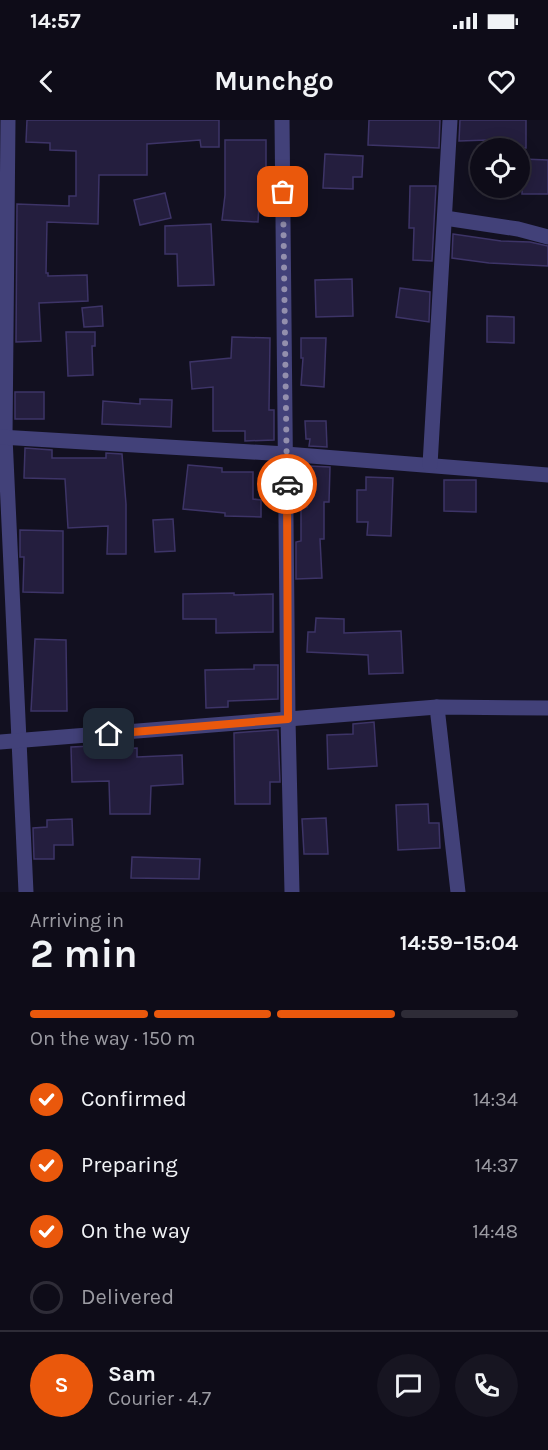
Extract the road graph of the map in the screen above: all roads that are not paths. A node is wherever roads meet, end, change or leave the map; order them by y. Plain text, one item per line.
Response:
1 (8, 120) edge
2 (282, 120) edge
3 (450, 120) edge
4 (445, 218) junction
5 (548, 237) edge
6 (3, 261) edge
7 (2, 437) edge
8 (286, 454) junction
9 (430, 465) junction
10 (548, 475) edge
11 (437, 707) junction
12 (548, 708) edge
13 (288, 719) junction
14 (20, 741) junction
15 (0, 742) edge
16 (26, 892) edge
17 (292, 892) edge
18 (458, 892) edge

1 - 6 street
2 - 8 street
3 - 4 street
4 - 5 street
4 - 9 street
6 - 7 street
7 - 8 street
7 - 14 street
8 - 9 street
8 - 13 street
9 - 10 street
11 - 12 street
11 - 13 street
11 - 18 street
13 - 14 street
13 - 17 street
14 - 15 street
14 - 16 street

